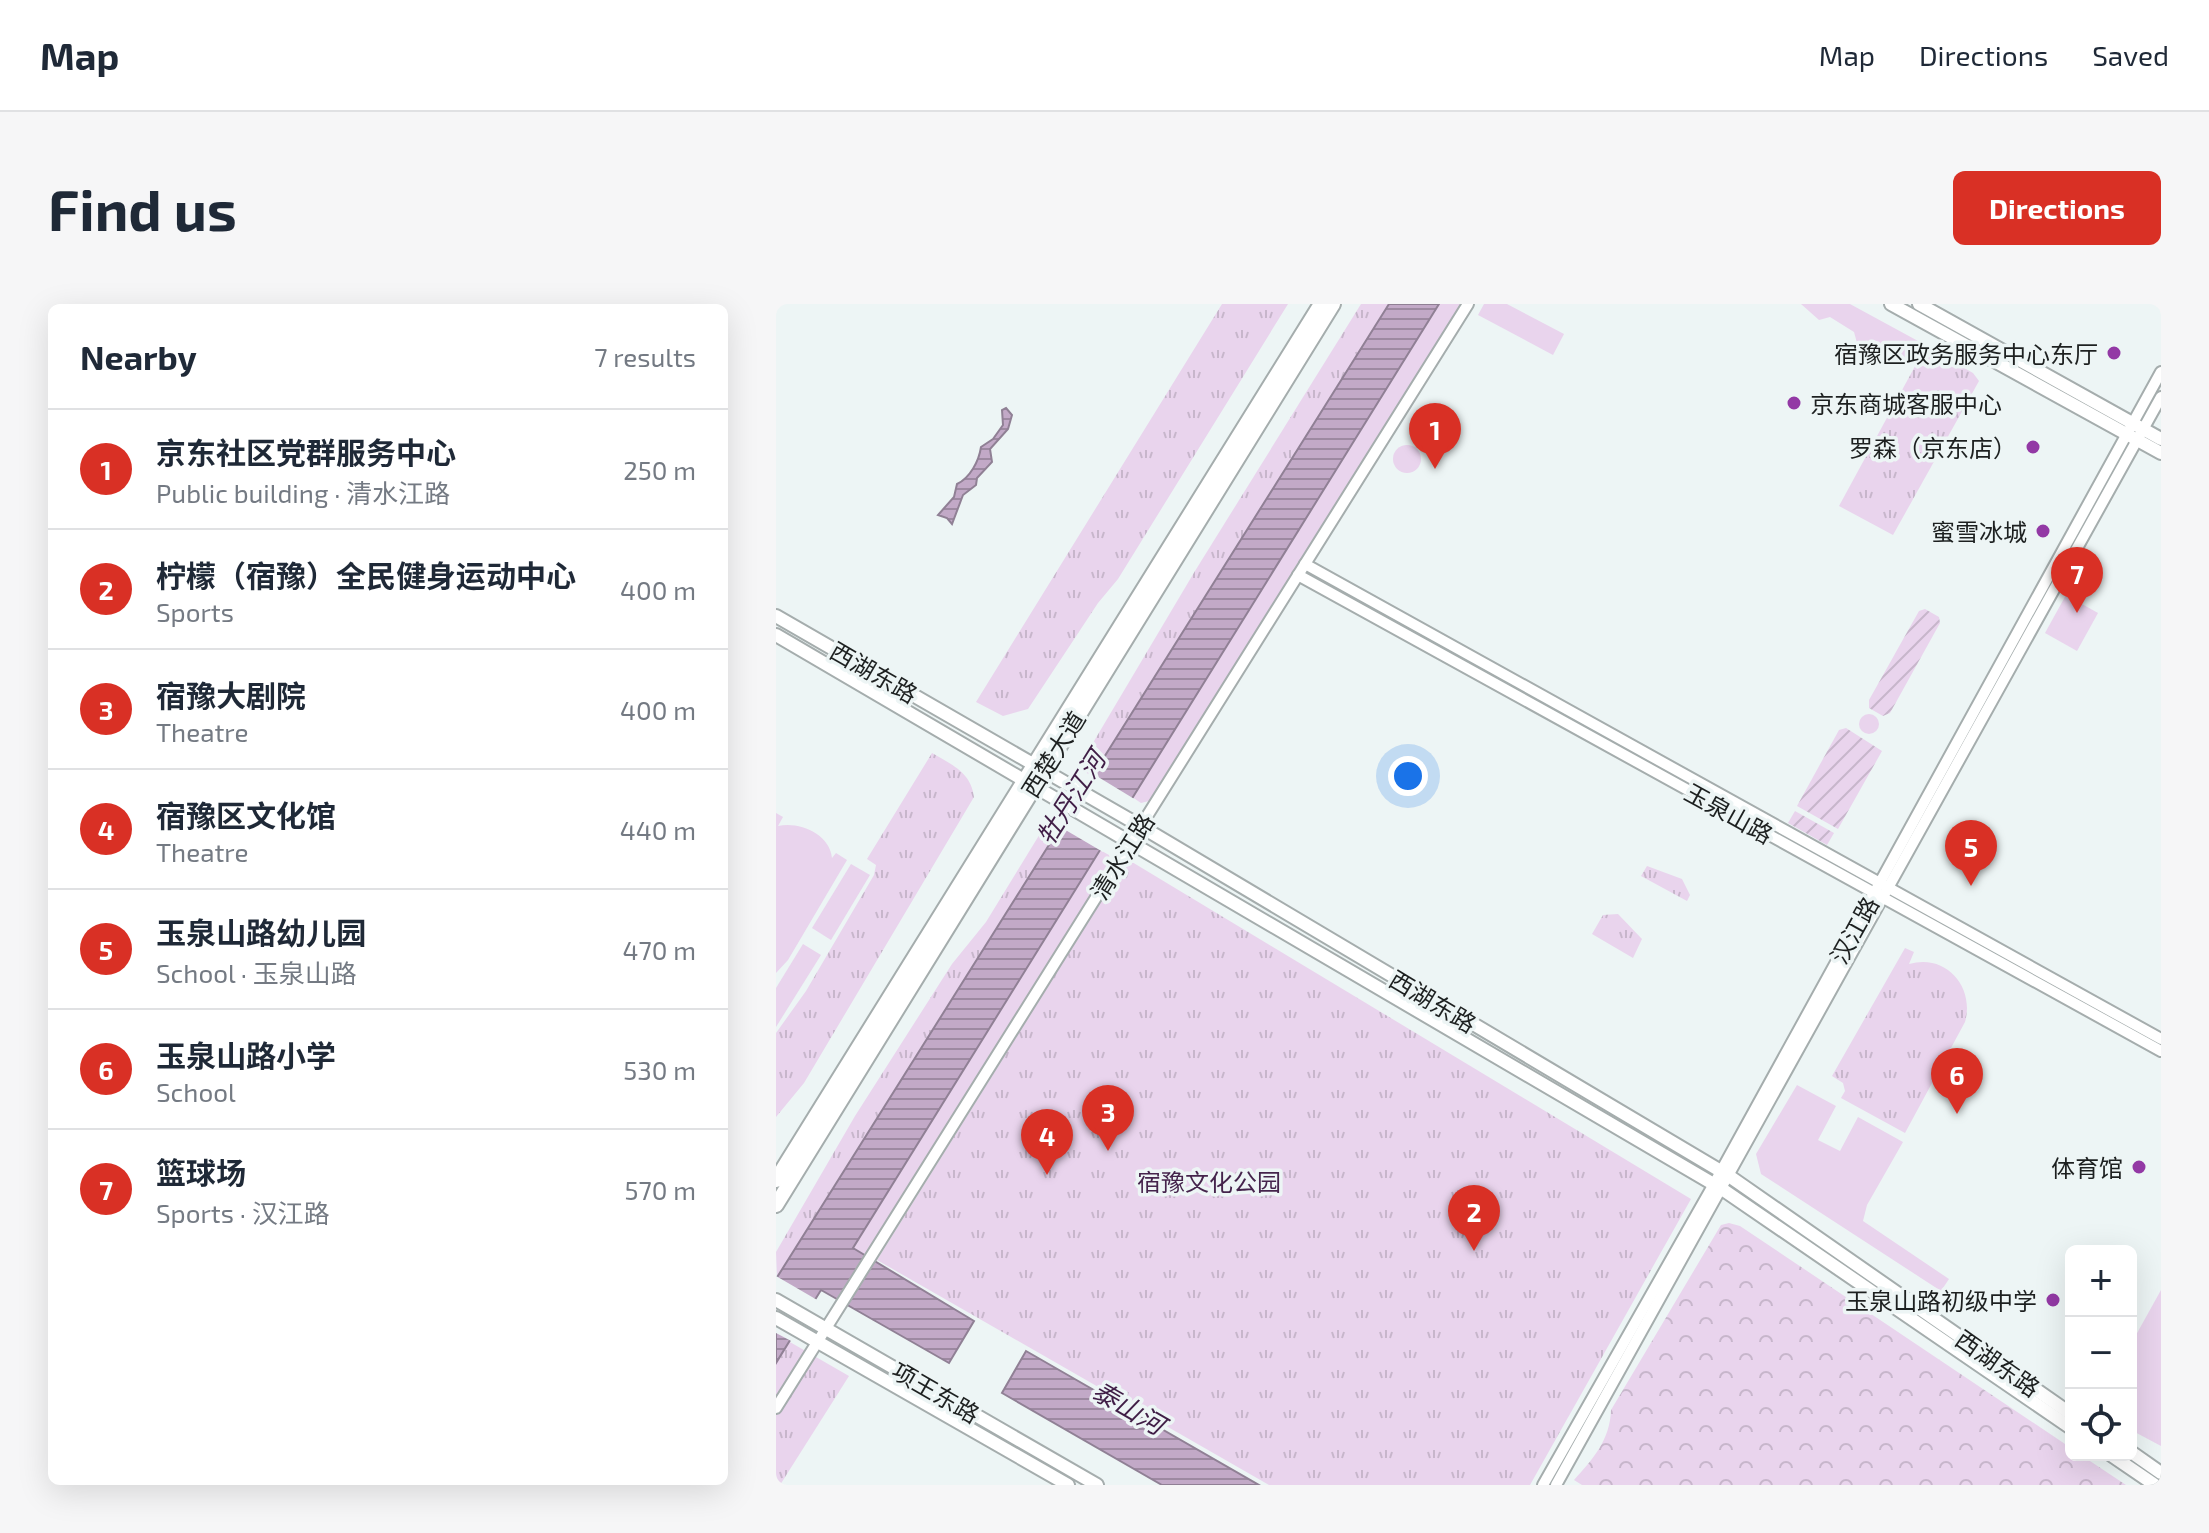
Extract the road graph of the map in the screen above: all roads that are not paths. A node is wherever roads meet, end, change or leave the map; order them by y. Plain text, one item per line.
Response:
1 (1321, 304) edge
2 (1333, 304) edge
3 (1468, 304) edge
4 (1891, 304) edge
5 (1919, 304) edge
6 (2161, 372) edge
7 (2161, 397) edge
8 (2135, 432) junction
9 (2161, 439) edge
10 (2161, 453) edge
11 (1305, 564) junction
12 (1298, 575) junction
13 (776, 616) edge
14 (776, 635) edge
15 (1039, 767) junction
16 (1029, 783) junction
17 (1135, 824) junction
18 (1127, 837) junction
19 (1881, 891) junction
20 (2161, 1039) edge
21 (2161, 1051) edge
22 (1725, 1174) junction
23 (776, 1180) edge
24 (1718, 1186) junction
25 (776, 1205) edge
26 (776, 1300) edge
27 (776, 1318) edge
28 (826, 1329) junction
29 (818, 1342) junction
30 (776, 1408) edge
31 (2065, 1410) edge
32 (2065, 1424) edge
33 (2137, 1456) edge
34 (2120, 1461) edge
35 (2161, 1473) edge
36 (1068, 1485) edge
37 (1097, 1485) edge
38 (1543, 1485) edge
39 (1556, 1485) edge
40 (2155, 1485) edge

1 - 15 highway, 西楚大道
2 - 15 highway, 西楚大道
3 - 11 street, 清水江路
4 - 8 main road
5 - 8 main road
6 - 8 street, 汉江路
7 - 8 street, 汉江路
8 - 9 main road
8 - 10 main road
8 - 19 street, 汉江路
11 - 12 street, 清水江路
11 - 19 street, 玉泉山路
12 - 17 street, 清水江路
12 - 19 street, 玉泉山路
13 - 15 main road, 西湖东路
14 - 16 main road, 西湖东路
15 - 16 highway, 西楚大道
15 - 17 main road, 西湖东路
16 - 18 main road, 西湖东路
16 - 23 highway, 西楚大道
16 - 25 highway, 西楚大道
17 - 18 street, 清水江路
17 - 22 main road, 西湖东路
18 - 24 main road, 西湖东路
18 - 28 street, 清水江路
19 - 20 street, 玉泉山路
19 - 21 street, 玉泉山路
19 - 22 street, 汉江路
22 - 24 street, 汉江路
22 - 31 main road, 西湖东路
24 - 32 main road, 西湖东路
24 - 38 street, 汉江路
24 - 39 street, 汉江路
26 - 28 main road, 项王东路
27 - 29 main road, 项王东路
28 - 29 street, 清水江路
28 - 37 main road, 项王东路
29 - 30 street, 清水江路
29 - 36 main road, 项王东路
33 - 35 main road
34 - 40 main road

